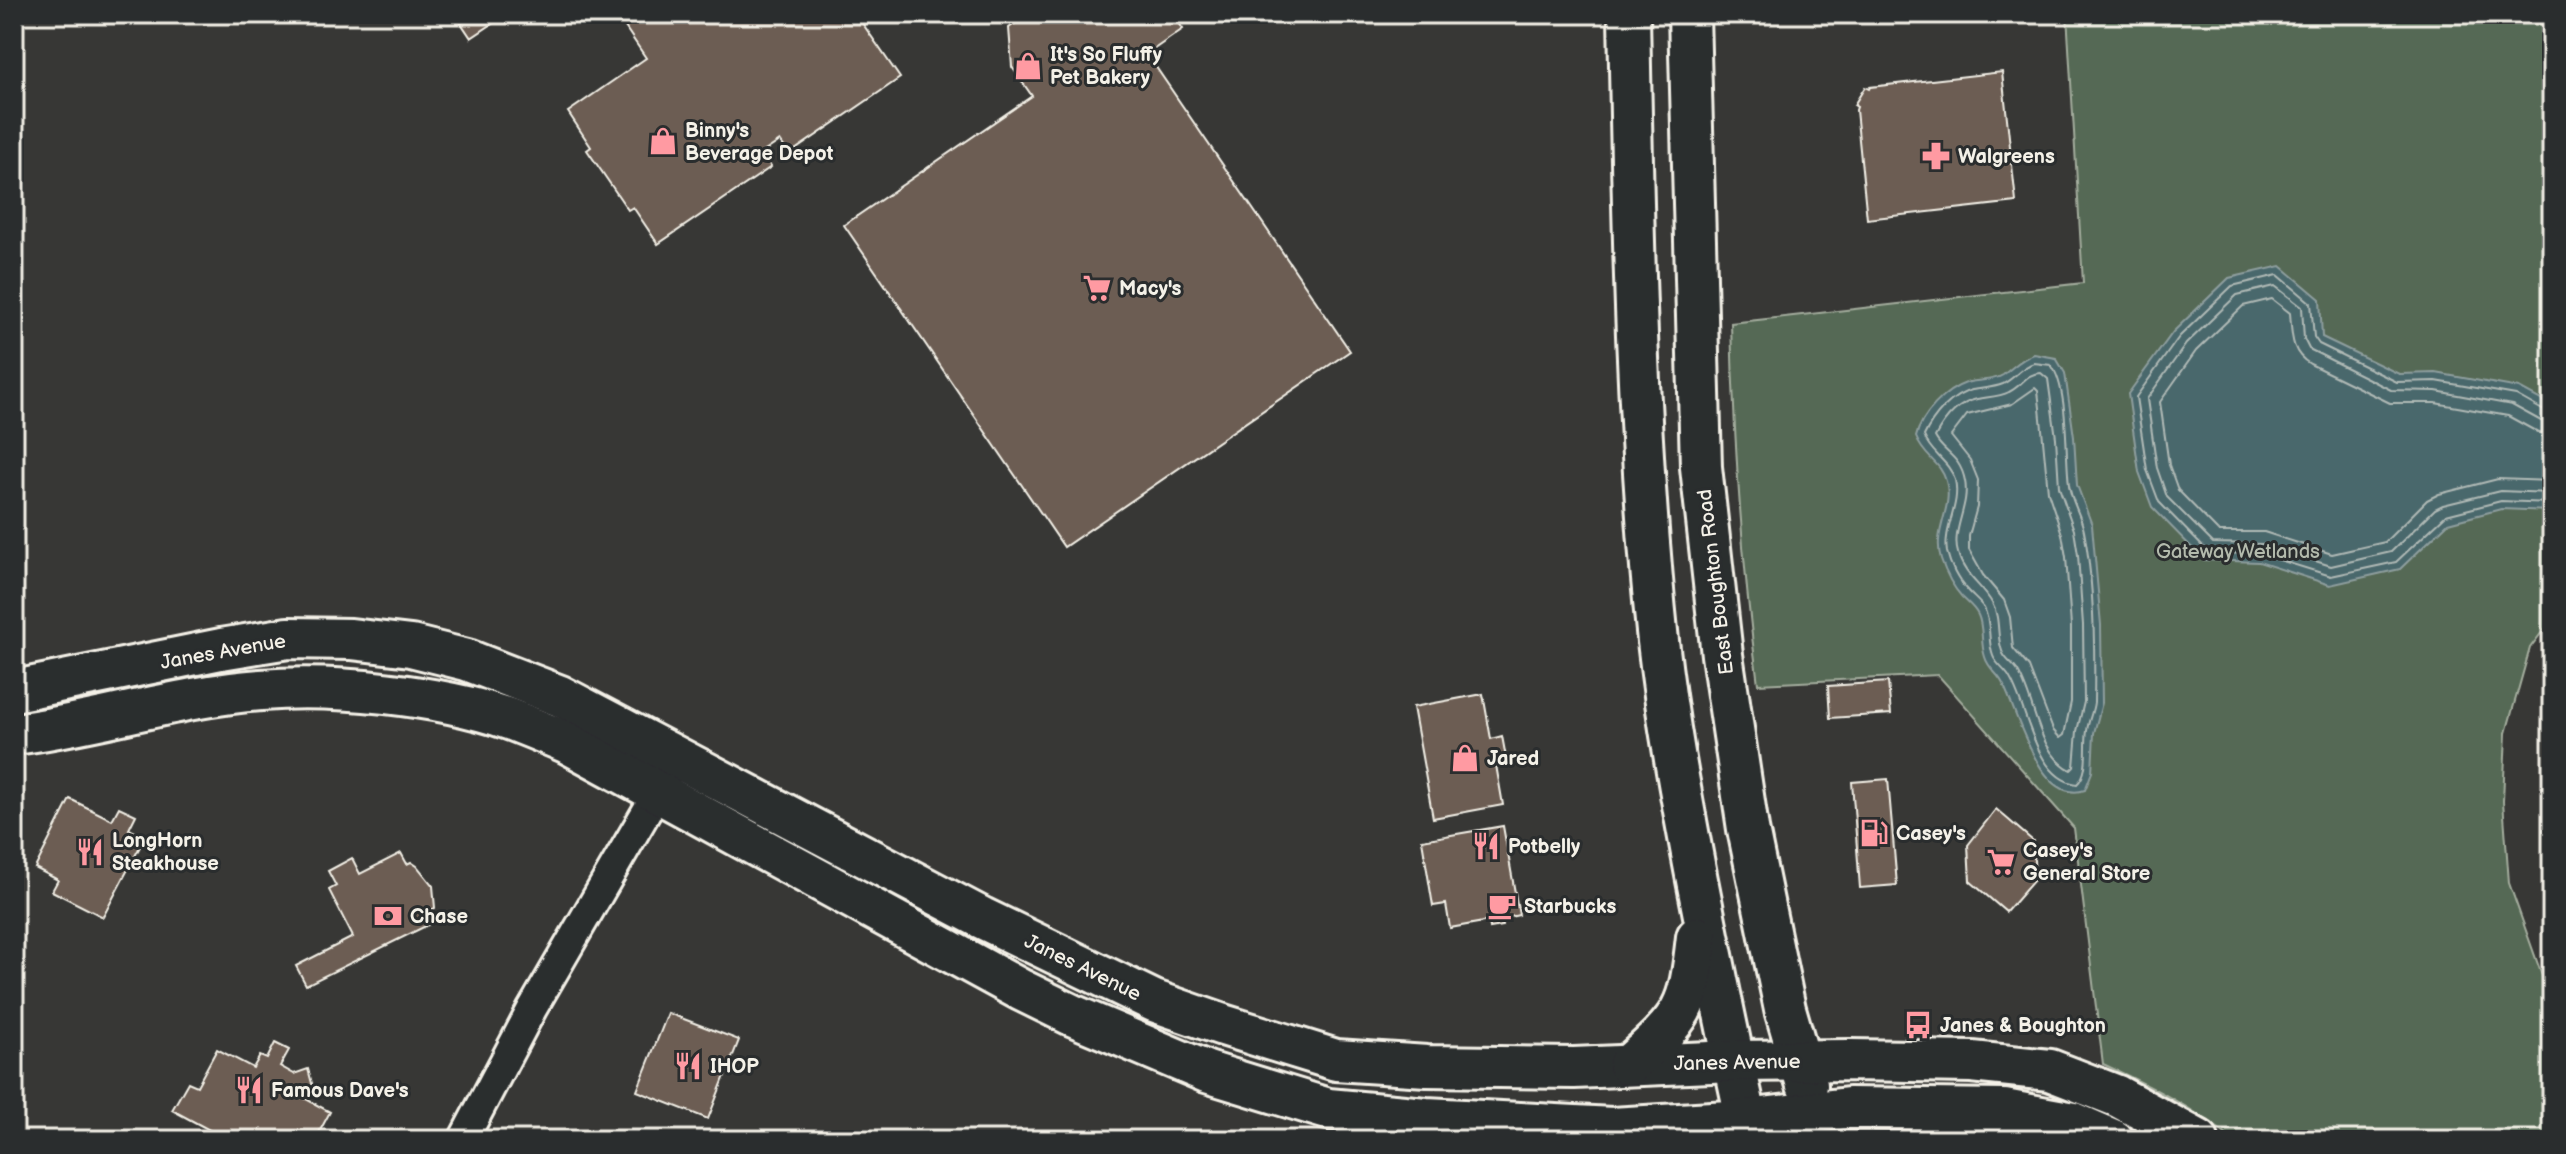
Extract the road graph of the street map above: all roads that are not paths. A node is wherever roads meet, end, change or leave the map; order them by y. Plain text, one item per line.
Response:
1 (1629, 14) edge
2 (1689, 14) edge
3 (14, 691) edge
4 (14, 734) edge
5 (677, 758) junction
6 (658, 793) junction
7 (1701, 901) junction
8 (1733, 1061) junction
9 (1801, 1061) junction
10 (1629, 1065) junction
11 (1928, 1108) junction
12 (1816, 1127) edge
13 (1749, 1130) edge
14 (463, 1140) edge
15 (1900, 1140) edge
16 (2113, 1140) edge
17 (2198, 1140) edge

1 - 7 street
2 - 9 street, East Boughton Road
3 - 5 street, Janes Avenue
4 - 6 street
5 - 6 street
5 - 10 street, Janes Avenue
6 - 13 street
6 - 14 street
7 - 8 street
7 - 10 street
8 - 9 street, Janes Avenue
8 - 10 street, Janes Avenue
8 - 13 street
9 - 12 street, East Boughton Road
9 - 17 street, Janes Avenue
11 - 12 street
11 - 15 street
11 - 16 street
12 - 13 street

